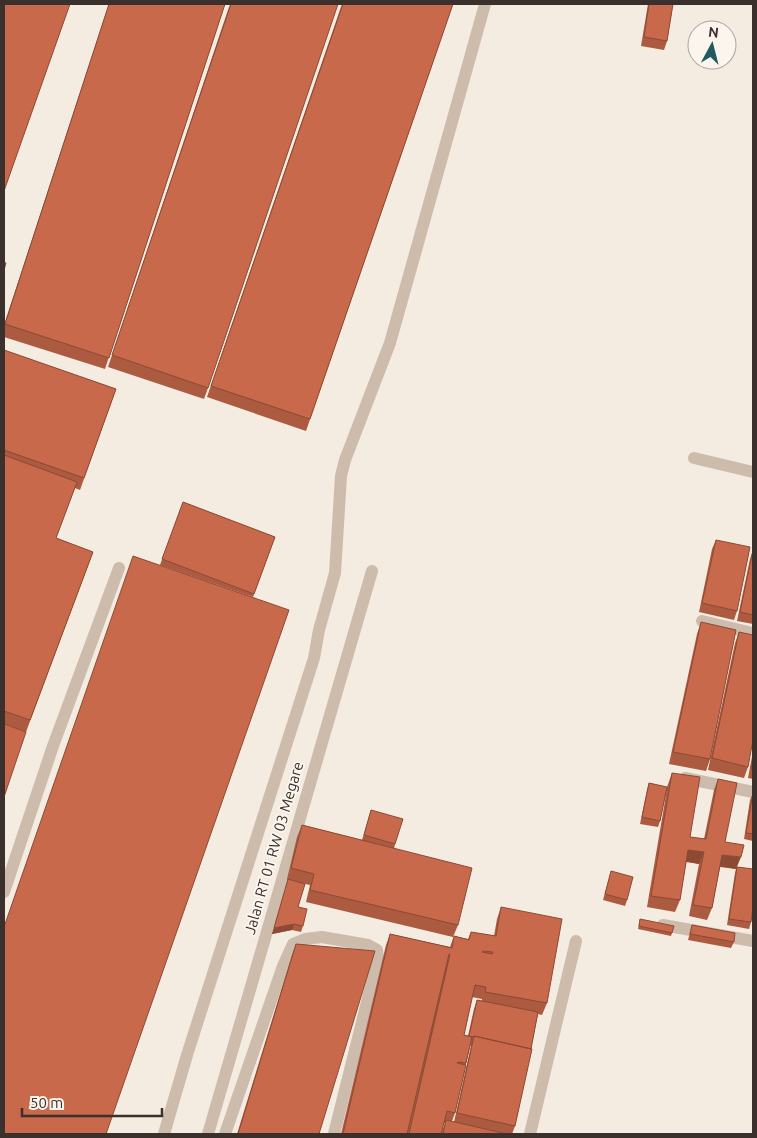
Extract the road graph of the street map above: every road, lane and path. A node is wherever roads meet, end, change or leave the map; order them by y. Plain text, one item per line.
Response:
1 (486, 4) edge
2 (694, 458) dead end
3 (753, 472) edge
4 (119, 568) dead end
5 (372, 571) dead end
6 (702, 621) edge
7 (753, 633) edge
8 (680, 777) edge
9 (753, 792) edge
10 (4, 892) edge
11 (663, 925) edge
12 (576, 941) dead end
13 (753, 941) edge
14 (164, 1134) edge
15 (208, 1134) edge
16 (225, 1134) edge
17 (334, 1134) edge
18 (530, 1134) edge

1 - 14 street
2 - 3 street
4 - 10 street
5 - 15 street, Jalan RT 01 RW 03 Megare
6 - 7 street
8 - 9 street
11 - 13 street
12 - 18 street
16 - 17 street

